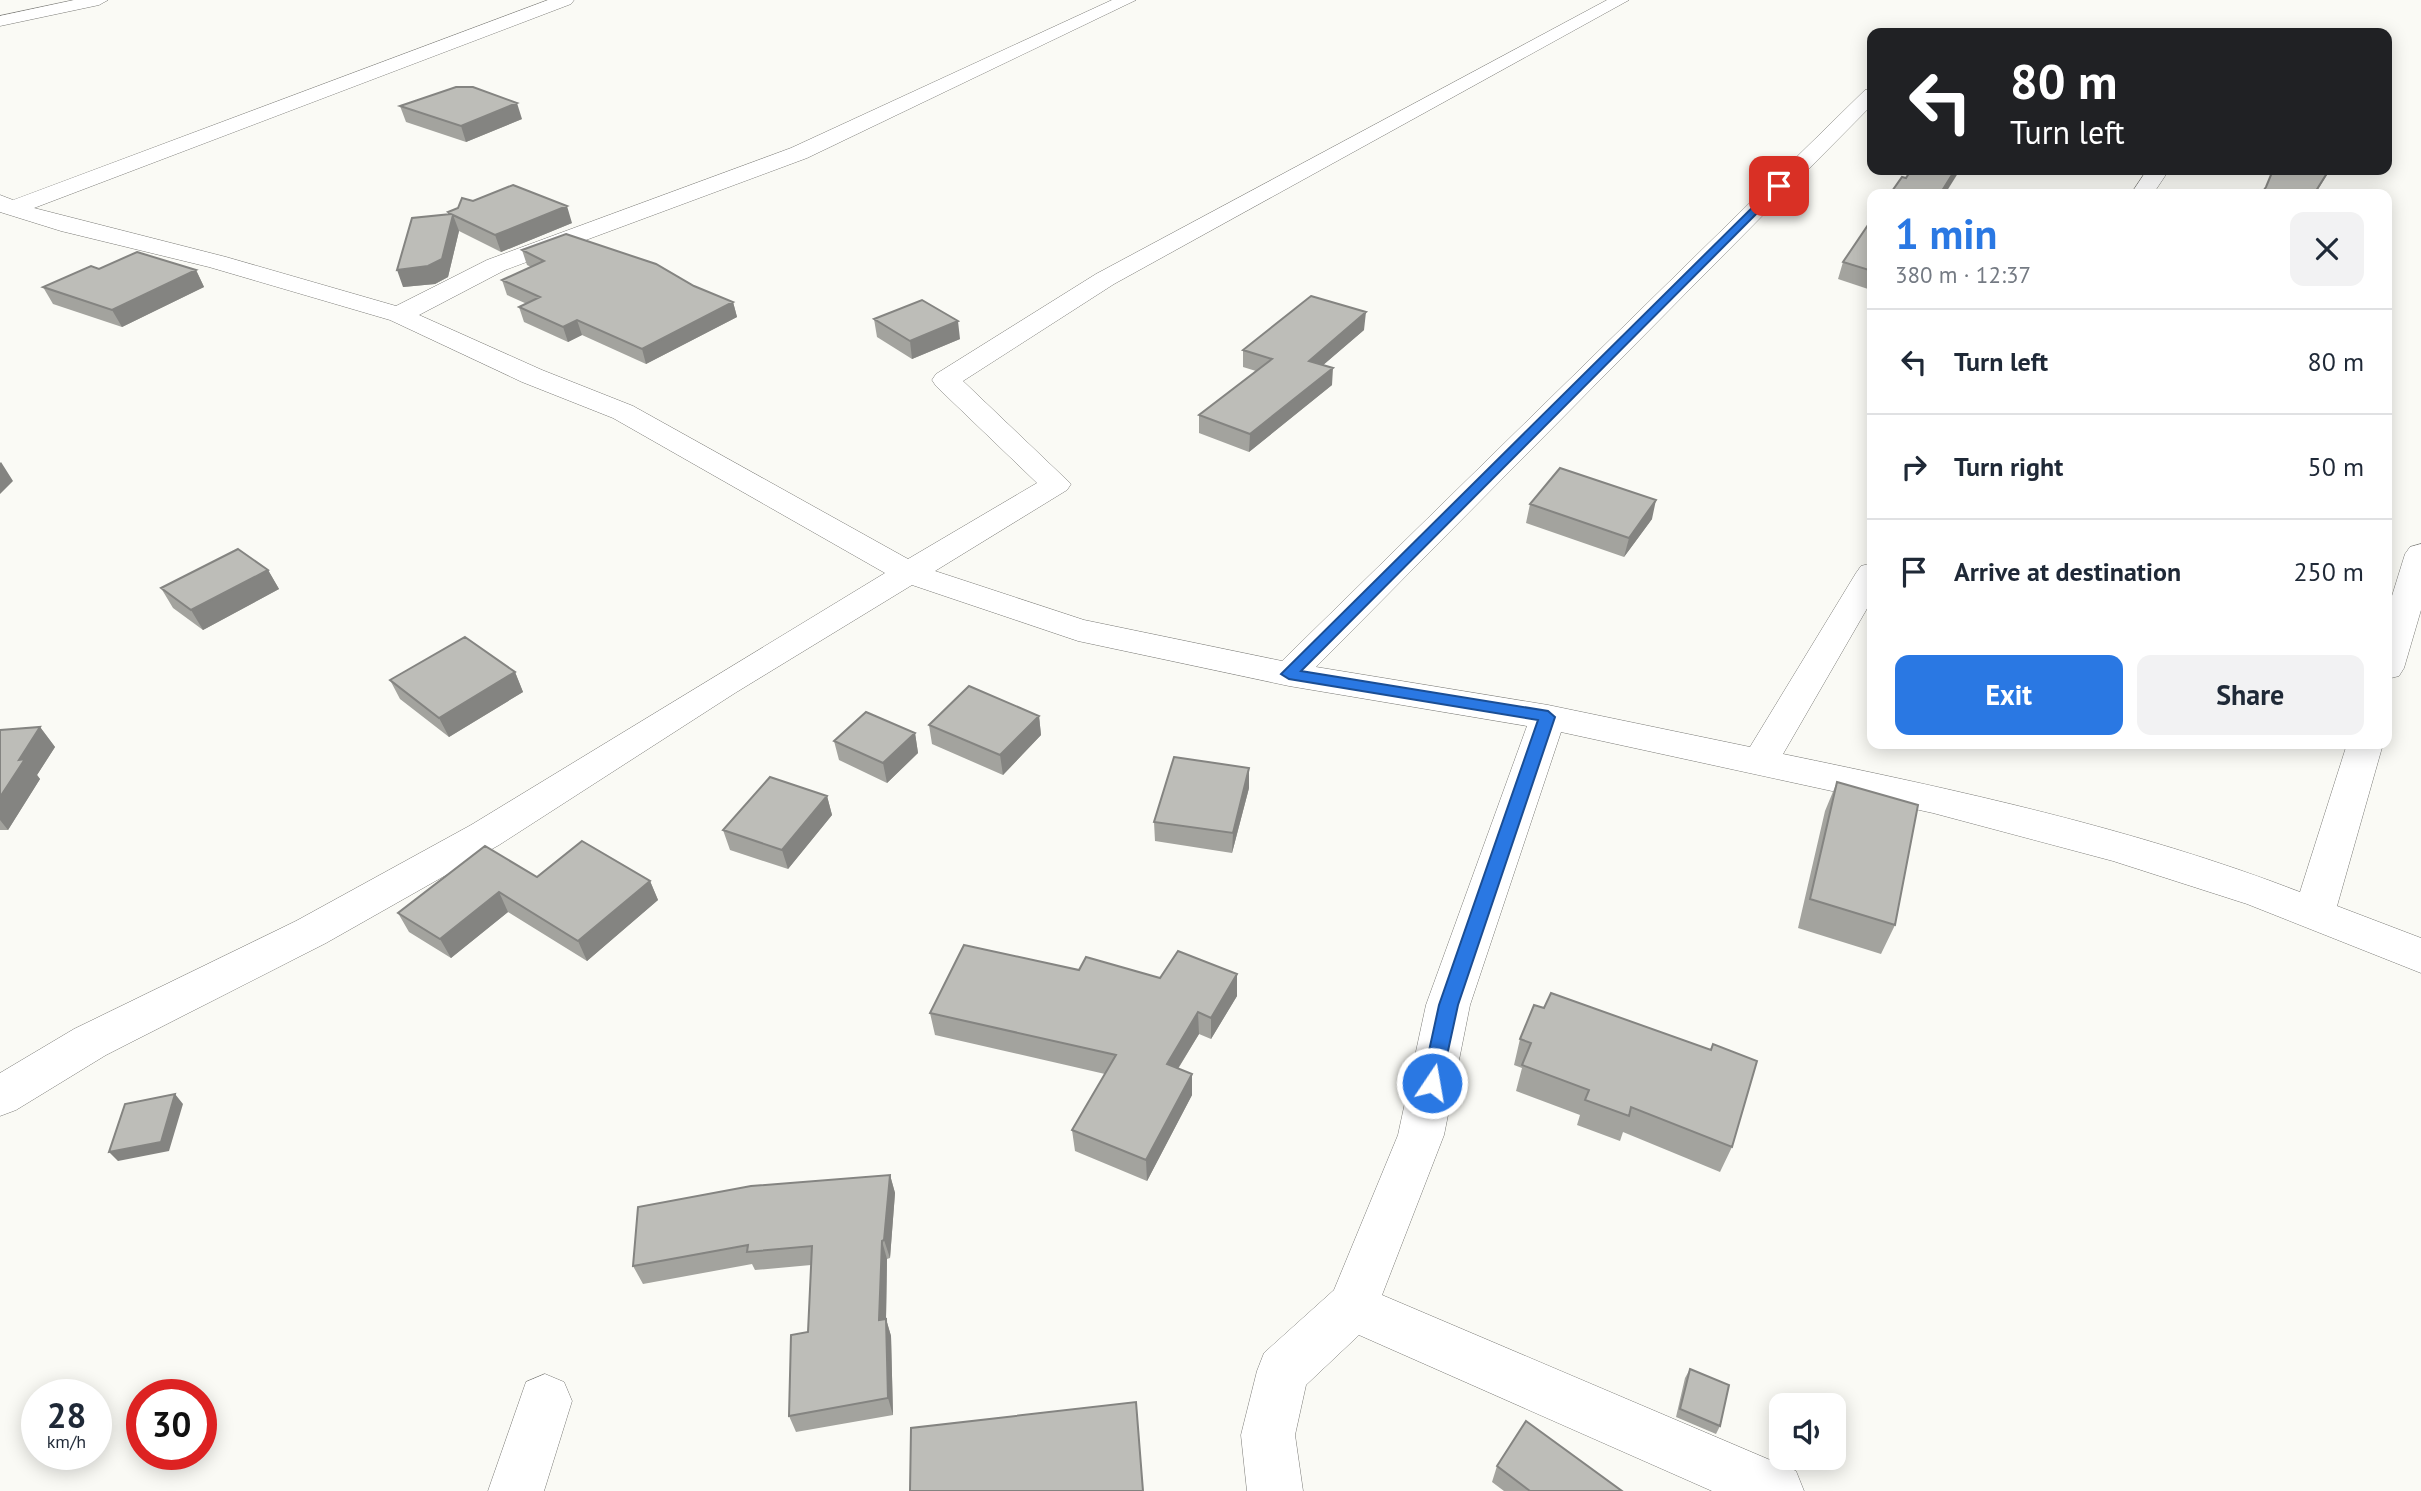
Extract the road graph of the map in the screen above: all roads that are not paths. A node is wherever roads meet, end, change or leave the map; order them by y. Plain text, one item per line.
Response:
1 (35, 0) edge
2 (99, 0) edge
3 (565, 0) edge
4 (1127, 0) edge
5 (1620, 0) edge
6 (1, 22) edge
7 (1867, 99) edge
8 (6, 205) edge
9 (399, 315) junction
10 (2421, 554) edge
11 (909, 573) junction
12 (1867, 581) edge
13 (2392, 651) edge
14 (1289, 674) junction
15 (1548, 717) junction
16 (2364, 749) edge
17 (1760, 762) junction
18 (2314, 914) junction
19 (2421, 956) edge
20 (0, 1096) edge
21 (1352, 1307) junction
22 (545, 1401) dead end
23 (516, 1491) edge
24 (1275, 1491) edge
25 (1776, 1491) edge

1 - 6 street
2 - 6 street
3 - 8 street
4 - 9 street
5 - 11 street
7 - 14 street
8 - 9 street
9 - 11 street
10 - 13 street
11 - 14 street
11 - 20 street
12 - 17 street
14 - 15 street
15 - 17 street
15 - 21 street
16 - 18 street
17 - 18 street
18 - 19 street
21 - 24 street
21 - 25 street
22 - 23 street

